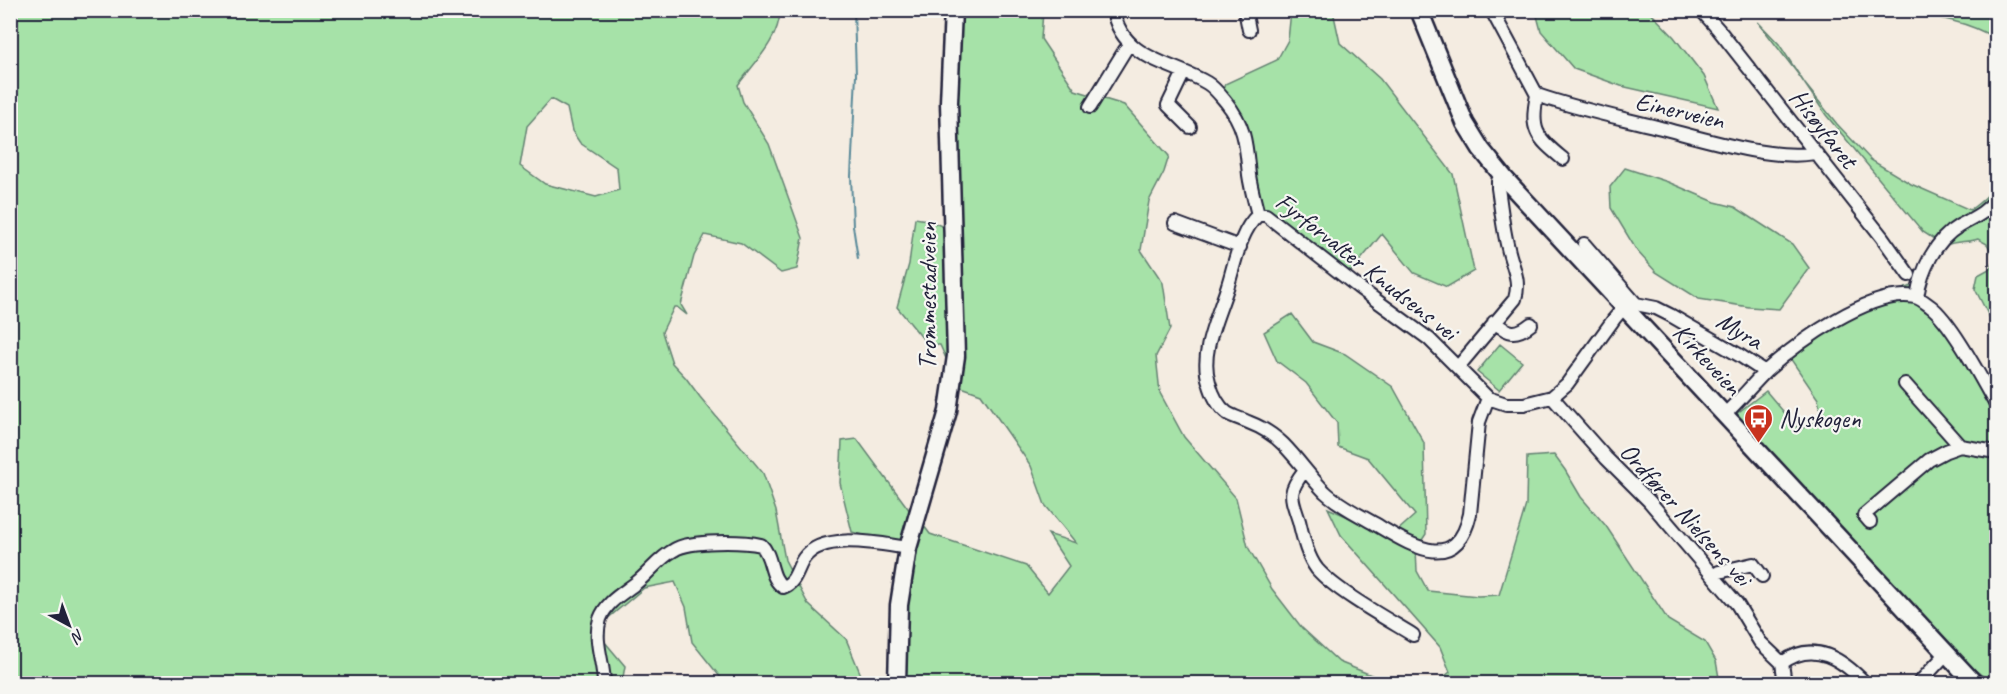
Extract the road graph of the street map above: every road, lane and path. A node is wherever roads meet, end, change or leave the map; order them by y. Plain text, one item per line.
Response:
1 (953, 10) edge
2 (1113, 10) edge
3 (1245, 10) edge
4 (1419, 10) edge
5 (1701, 10) edge
6 (1492, 11) edge
7 (1249, 30) dead end
8 (1130, 44) junction
9 (1184, 72) junction
10 (1537, 95) junction
11 (1090, 107) dead end
12 (1190, 127) dead end
13 (1815, 153) junction
14 (1563, 159) dead end
15 (1502, 176) junction
16 (1996, 199) edge
17 (1258, 215) junction
18 (1175, 223) dead end
19 (1584, 244) dead end
20 (1240, 248) junction
21 (1910, 275) dead end
22 (1917, 297) junction
23 (1629, 307) junction
24 (1494, 322) junction
25 (1532, 324) dead end
26 (1458, 368) junction
27 (1765, 372) junction
28 (1905, 384) dead end
29 (1552, 397) junction
30 (1488, 398) junction
31 (1996, 405) edge
32 (1725, 414) junction
33 (1960, 446) junction
34 (1996, 453) edge
35 (1304, 471) junction
36 (1870, 522) dead end
37 (908, 548) junction
38 (1713, 576) junction
39 (1762, 576) dead end
40 (1413, 636) dead end
41 (1947, 653) junction
42 (1782, 663) junction
43 (604, 684) edge
44 (897, 684) edge
45 (1785, 684) edge
46 (1866, 684) edge
47 (1918, 684) edge
48 (1975, 684) edge

1 - 37 main road, Trommestadveien
2 - 8 street, Fyrforvalter Knudsens vei
3 - 7 street
4 - 15 main road, Kirkeveien
5 - 13 street, Hisøyfaret
6 - 10 street
8 - 9 street, Fyrforvalter Knudsens vei
8 - 11 street
9 - 12 street
9 - 17 street, Fyrforvalter Knudsens vei
10 - 13 street, Einerveien
10 - 14 street
13 - 21 street, Hisøyfaret
15 - 23 main road, Kirkeveien
15 - 24 street, Fyrforvalter Knudsens vei
16 - 22 street
17 - 20 street
17 - 26 street, Fyrforvalter Knudsens vei
18 - 20 street
19 - 23 street
20 - 35 street
22 - 27 street
22 - 31 street
23 - 27 street, Myra
23 - 29 street
23 - 32 main road, Kirkeveien
24 - 25 street
24 - 26 street, Fyrforvalter Knudsens vei
26 - 30 street, Fyrforvalter Knudsens vei
27 - 32 street
28 - 33 street
29 - 30 street
29 - 38 street, Ordfører Nielsens vei
30 - 35 street
32 - 41 main road, Kirkeveien
33 - 34 street
33 - 36 street
35 - 40 street
37 - 43 street
37 - 44 main road, Trommestadveien
38 - 39 street
38 - 42 street, Ordfører Nielsens vei
41 - 47 street
41 - 48 main road, Kirkeveien
42 - 45 street
42 - 46 street

